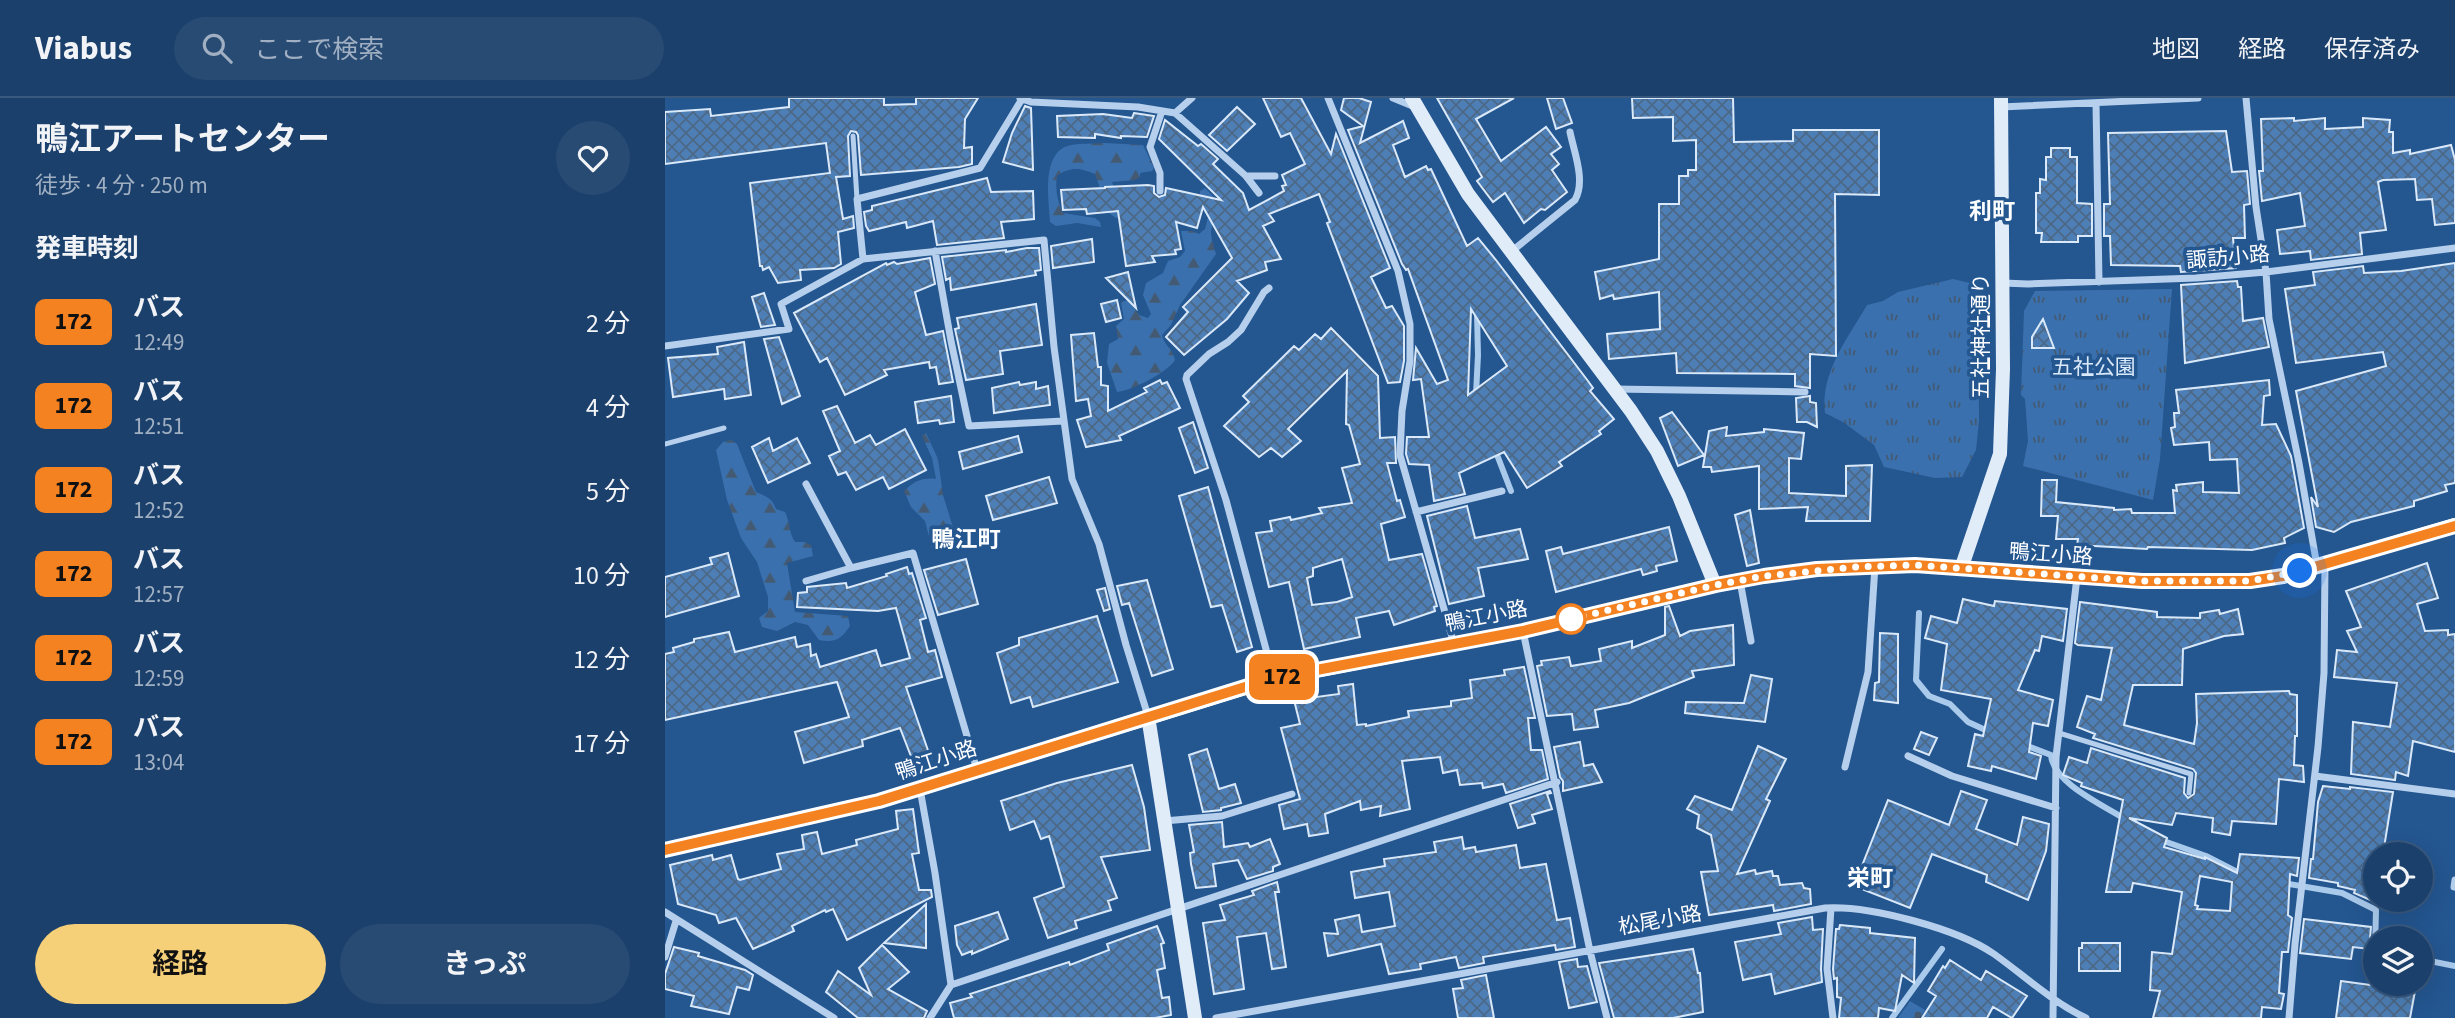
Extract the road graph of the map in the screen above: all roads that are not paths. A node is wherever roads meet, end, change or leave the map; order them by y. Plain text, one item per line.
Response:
1 (1192, 98) edge
2 (1328, 98) edge
3 (1393, 98) edge
4 (2198, 98) edge
5 (2246, 98) edge
6 (1021, 99) edge
7 (1414, 102) edge
8 (2001, 102) edge
9 (2096, 103) junction
10 (1163, 111) junction
11 (1175, 113) junction
12 (1570, 132) dead end
13 (853, 136) dead end
14 (1246, 176) junction
15 (1275, 176) dead end
16 (1160, 191) dead end
17 (1259, 193) dead end
18 (857, 199) junction
19 (2455, 248) edge
20 (935, 251) junction
21 (1512, 251) junction
22 (863, 259) junction
23 (2266, 272) junction
24 (2003, 282) junction
25 (2099, 282) junction
26 (1269, 288) dead end
27 (665, 346) edge
28 (1613, 388) junction
29 (1805, 392) dead end
30 (1063, 421) junction
31 (724, 428) dead end
32 (665, 444) edge
33 (806, 484) dead end
34 (1502, 491) dead end
35 (1416, 512) junction
36 (2455, 526) edge
37 (2325, 564) junction
38 (1875, 565) junction
39 (851, 568) junction
40 (1961, 569) junction
41 (2077, 576) junction
42 (1740, 580) junction
43 (806, 581) dead end
44 (1716, 585) junction
45 (1523, 631) junction
46 (1751, 640) dead end
47 (1454, 644) junction
48 (1274, 678) junction
49 (1148, 716) junction
50 (2059, 733) junction
51 (1908, 756) dead end
52 (1845, 766) dead end
53 (977, 770) junction
54 (2315, 776) junction
55 (1557, 782) junction
56 (920, 788) junction
57 (2189, 793) dead end
58 (1291, 794) dead end
59 (2455, 794) edge
60 (2056, 808) junction
61 (1164, 821) junction
62 (665, 850) edge
63 (2455, 880) edge
64 (2454, 887) edge
65 (1831, 908) junction
66 (1178, 909) junction
67 (665, 912) edge
68 (676, 920) junction
69 (1590, 950) junction
70 (665, 957) edge
71 (951, 985) junction
72 (2054, 999) junction
73 (822, 1014) edge
74 (835, 1018) edge
75 (930, 1018) edge
76 (1195, 1018) edge
77 (1216, 1018) edge
78 (1607, 1018) edge
79 (1833, 1018) edge
80 (2053, 1018) edge
81 (2086, 1018) edge
82 (2289, 1018) edge

1 - 11 street
2 - 35 street
3 - 7 street
4 - 9 street
5 - 23 street
6 - 10 street
6 - 18 street
7 - 21 street
8 - 9 street
8 - 24 street, 五社神社通り
9 - 25 street
10 - 11 street
10 - 16 street
11 - 14 street
12 - 21 street
13 - 18 lane
14 - 15 street
14 - 17 street
18 - 22 street
19 - 23 street, 諏訪小路
20 - 22 street
20 - 30 street
20 - 30 street
21 - 28 street
22 - 27 street
23 - 25 street, 諏訪小路
23 - 37 street
24 - 25 street, 諏訪小路
24 - 40 street, 五社神社通り
26 - 48 street
28 - 29 street
28 - 44 street
30 - 49 street
31 - 32 lane
33 - 39 street
34 - 35 street
35 - 47 street
36 - 37 street, 鴨江小路
37 - 41 street, 鴨江小路
37 - 54 street
38 - 40 street, 鴨江小路
38 - 42 street, 鴨江小路
38 - 52 street
39 - 43 street
39 - 53 street
40 - 41 street, 鴨江小路
41 - 50 street
42 - 44 street, 鴨江小路
42 - 46 street
44 - 45 street, 鴨江小路
45 - 47 street, 鴨江小路
45 - 55 street
47 - 48 street, 鴨江小路
48 - 49 street, 鴨江小路
49 - 53 street, 鴨江小路
49 - 61 street
50 - 57 lane
50 - 60 street
51 - 60 street
53 - 56 street, 鴨江小路
54 - 59 street
54 - 82 street
55 - 66 street
55 - 69 street
56 - 62 street, 鴨江小路
56 - 71 street
58 - 61 street
60 - 72 street
61 - 66 street
63 - 64 street
65 - 69 street, 松尾小路
65 - 72 street, 松尾小路
65 - 79 street
66 - 71 street
66 - 76 street
67 - 68 street
68 - 70 street
68 - 73 street
69 - 77 street, 松尾小路
69 - 78 street
71 - 75 street
72 - 80 street
72 - 81 street, 松尾小路
73 - 74 street

